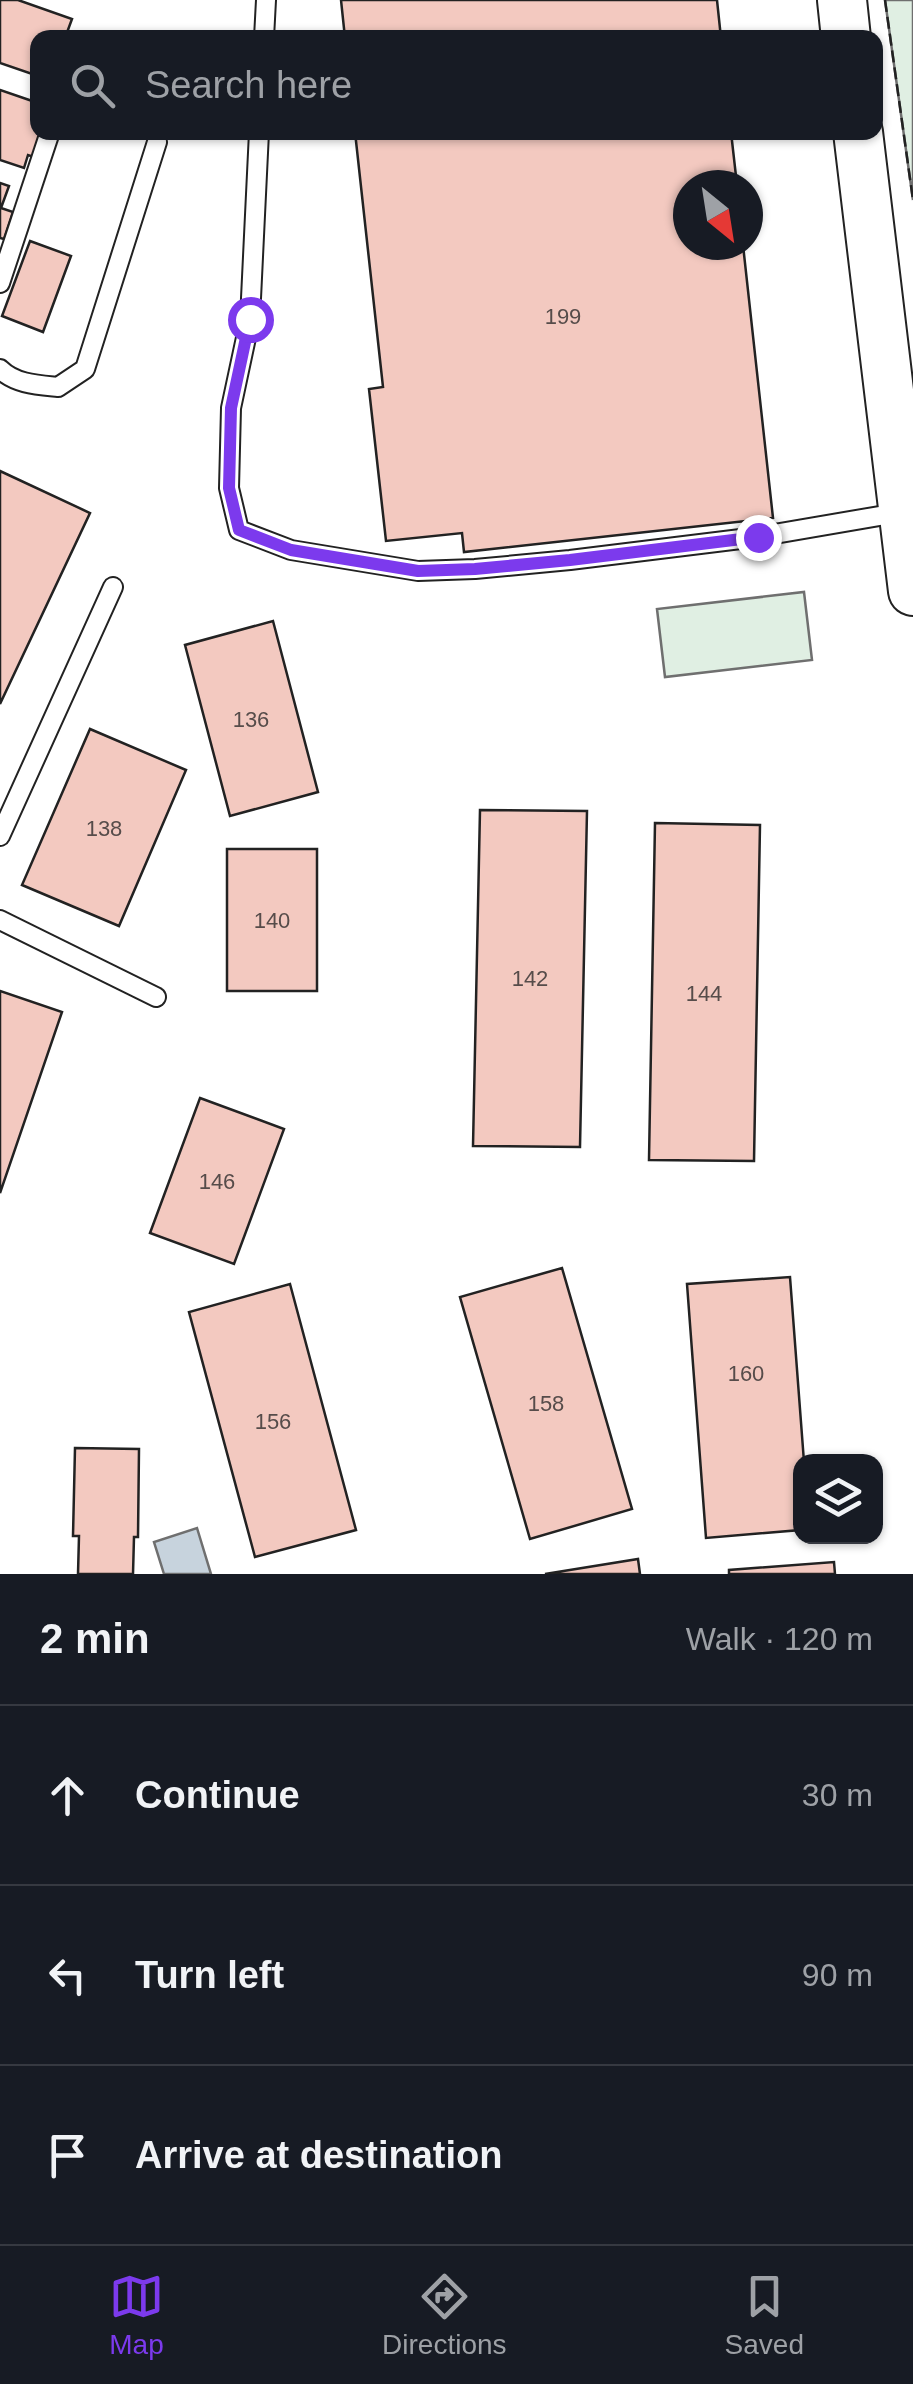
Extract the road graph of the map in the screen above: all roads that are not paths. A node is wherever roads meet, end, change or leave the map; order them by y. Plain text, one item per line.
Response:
1 (266, 0) edge
2 (842, 0) edge
3 (264, 30) edge
4 (845, 30) edge
5 (47, 140) edge
6 (259, 140) edge
7 (859, 140) edge
8 (158, 142) dead end
9 (0, 282) edge
10 (0, 369) edge
11 (903, 512) junction
12 (113, 587) dead end
13 (913, 591) edge
14 (0, 836) edge
15 (0, 920) edge
16 (156, 997) dead end

1 - 3 lane
2 - 4 street
5 - 9 lane
6 - 11 lane
7 - 11 street
8 - 10 lane
11 - 13 street
12 - 14 lane
15 - 16 lane

